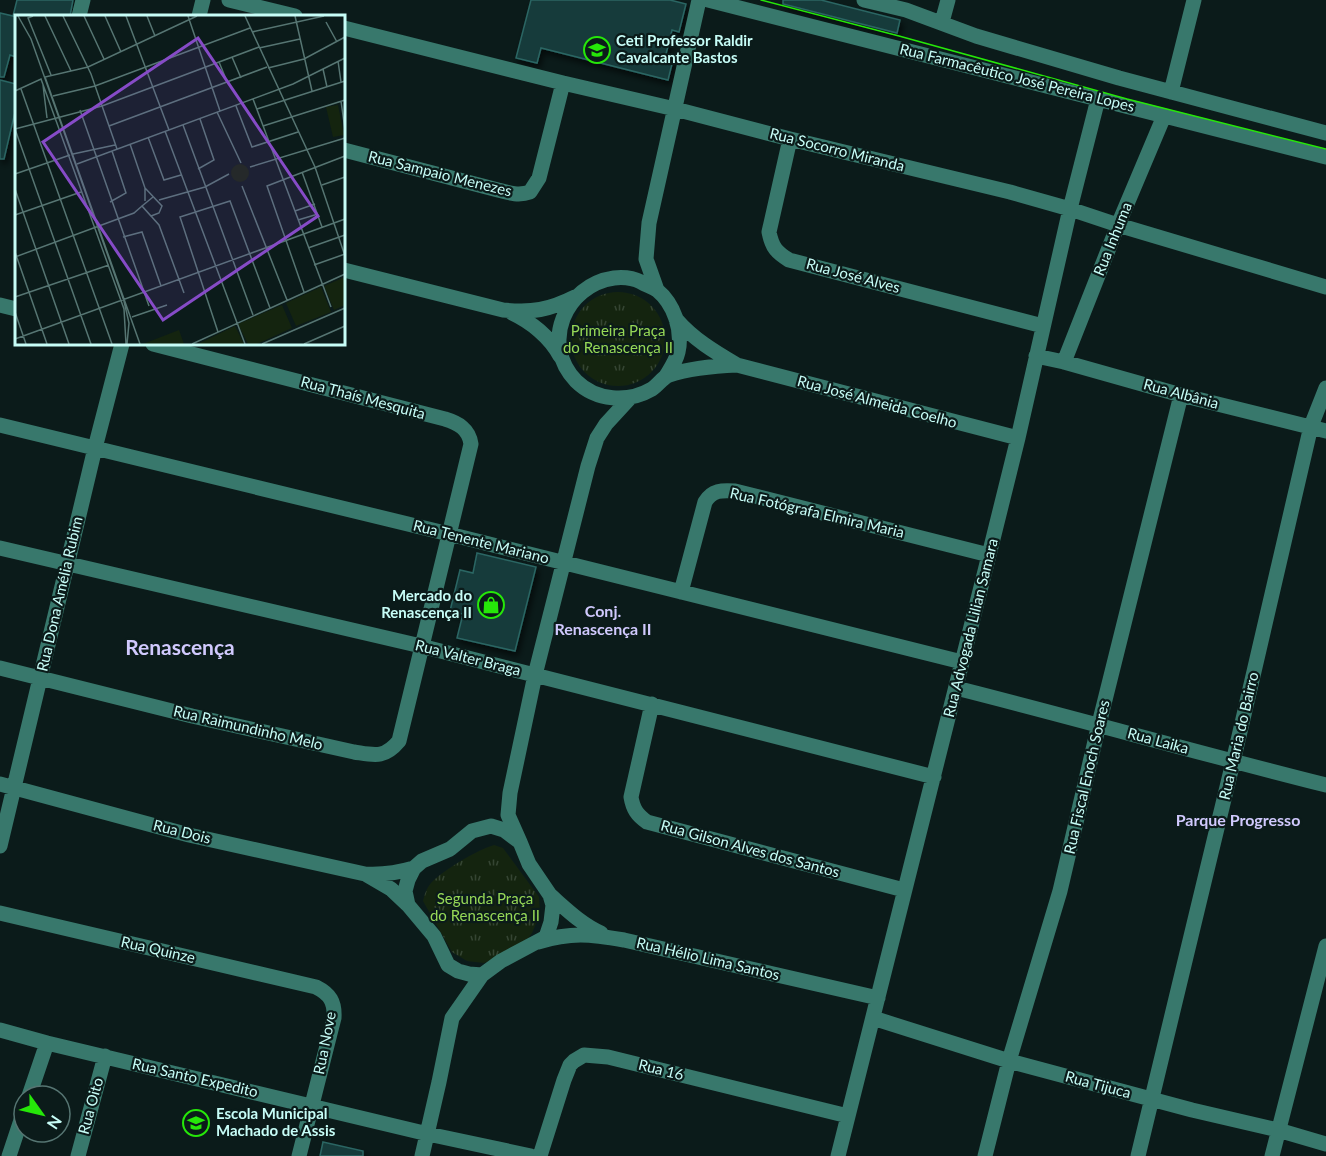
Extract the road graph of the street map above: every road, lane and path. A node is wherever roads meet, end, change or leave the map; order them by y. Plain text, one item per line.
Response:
1 (83, 0) edge
2 (203, 0) edge
3 (229, 0) edge
4 (699, 0) edge
5 (708, 0) edge
6 (864, 0) edge
7 (948, 0) edge
8 (1194, 0) edge
9 (79, 15) edge
10 (199, 15) edge
11 (291, 15) edge
12 (942, 22) junction
13 (345, 28) edge
14 (563, 83) junction
15 (1171, 92) junction
16 (1098, 99) junction
17 (675, 109) junction
18 (1164, 116) junction
19 (1326, 133) edge
20 (790, 139) junction
21 (345, 150) edge
22 (1326, 157) edge
23 (1070, 209) junction
24 (1118, 225) junction
25 (345, 270) edge
26 (1326, 287) edge
27 (657, 290) junction
28 (575, 297) junction
29 (0, 305) edge
30 (15, 309) edge
31 (503, 310) junction
32 (676, 319) junction
33 (1043, 326) junction
34 (122, 345) edge
35 (157, 345) edge
36 (1036, 356) junction
37 (1064, 362) junction
38 (737, 365) junction
39 (567, 368) junction
40 (666, 376) junction
41 (1326, 388) edge
42 (1181, 395) junction
43 (629, 399) junction
44 (0, 425) edge
45 (1311, 426) junction
46 (1326, 431) edge
47 (1018, 438) junction
48 (94, 447) junction
49 (449, 534) junction
50 (0, 548) edge
51 (989, 555) junction
52 (564, 563) junction
53 (68, 564) junction
54 (681, 592) junction
55 (421, 646) junction
56 (962, 662) junction
57 (0, 668) edge
58 (535, 675) junction
59 (41, 678) junction
60 (956, 688) junction
61 (652, 705) junction
62 (1099, 724) junction
63 (1233, 762) junction
64 (934, 777) junction
65 (1326, 785) edge
66 (6, 786) edge
67 (520, 842) junction
68 (0, 846) edge
69 (414, 868) junction
70 (365, 874) junction
71 (904, 890) junction
72 (549, 895) junction
73 (408, 905) junction
74 (0, 913) edge
75 (624, 940) junction
76 (537, 943) junction
77 (1326, 946) edge
78 (482, 975) junction
79 (316, 987) joint
80 (878, 998) junction
81 (873, 1018) junction
82 (0, 1030) edge
83 (47, 1043) junction
84 (105, 1056) junction
85 (1009, 1061) junction
86 (33, 1084) edge
87 (1153, 1099) junction
88 (312, 1105) junction
89 (848, 1116) junction
90 (1278, 1130) junction
91 (428, 1134) junction
92 (1326, 1143) edge
93 (990, 1155) edge
94 (78, 1156) edge
95 (298, 1156) edge
96 (422, 1156) edge
97 (531, 1156) edge
98 (540, 1156) edge
99 (838, 1156) edge
100 (1138, 1156) edge
101 (1272, 1156) edge

1 - 9 street
2 - 10 street
3 - 11 street
4 - 17 street
5 - 16 street, Rua Farmacêutico José Pereira Lopes
6 - 12 street, Rua Farmacêutico José Pereira Lopes
7 - 12 street
8 - 15 street
12 - 15 street, Rua Farmacêutico José Pereira Lopes
13 - 14 street, Rua Socorro Miranda
14 - 17 street, Rua Socorro Miranda
14 - 21 street, Rua Sampaio Menezes
15 - 19 street, Rua Farmacêutico José Pereira Lopes
16 - 18 street, Rua Farmacêutico José Pereira Lopes
16 - 23 street, Rua Advogada Lilian Samara
17 - 20 street, Rua Socorro Miranda
17 - 27 street
18 - 22 street, Rua Farmacêutico José Pereira Lopes
18 - 24 street, Rua Inhuma
20 - 23 street, Rua Socorro Miranda
20 - 33 street, Rua José Alves
23 - 24 street, Rua Socorro Miranda
23 - 33 street, Rua Advogada Lilian Samara
24 - 26 street, Rua Socorro Miranda
24 - 37 street, Rua Inhuma
25 - 31 street
27 - 28 street
27 - 32 street
28 - 31 street
28 - 39 street
29 - 30 street
31 - 39 street
32 - 38 street
32 - 40 street
33 - 36 street, Rua Advogada Lilian Samara
34 - 48 street, Rua Dona Amélia Rubim
35 - 49 street, Rua Thaís Mesquita
36 - 37 street, Rua Albânia
36 - 47 street, Rua Advogada Lilian Samara
37 - 42 street, Rua Albânia
38 - 40 street
38 - 47 street, Rua José Almeida Coelho
39 - 43 street
40 - 43 street
41 - 45 street, Rua Maria do Bairro
42 - 45 street, Rua Albânia
42 - 62 street, Rua Fiscal Enoch Soares
43 - 52 street
44 - 48 street, Rua Tenente Mariano
45 - 46 street, Rua Albânia
45 - 63 street, Rua Maria do Bairro
47 - 51 street, Rua Advogada Lilian Samara
48 - 49 street, Rua Tenente Mariano
48 - 53 street, Rua Dona Amélia Rubim
49 - 52 street, Rua Tenente Mariano
49 - 55 street
50 - 53 street, Rua Valter Braga
51 - 54 street, Rua Fotógrafa Elmira Maria
51 - 56 street, Rua Advogada Lilian Samara
52 - 54 street, Rua Tenente Mariano
52 - 58 street
53 - 55 street, Rua Valter Braga
53 - 59 street, Rua Dona Amélia Rubim
54 - 56 street, Rua Tenente Mariano
55 - 58 street, Rua Valter Braga
55 - 59 street, Rua Raimundinho Melo
56 - 60 street, Rua Advogada Lilian Samara
57 - 59 street, Rua Raimundinho Melo
58 - 61 street, Rua Valter Braga
58 - 67 street
59 - 66 street, Rua Dona Amélia Rubim
60 - 62 street, Rua Laika
60 - 64 street, Rua Advogada Lilian Samara
61 - 64 street, Rua Valter Braga
61 - 71 street, Rua Gilson Alves dos Santos
62 - 63 street, Rua Laika
62 - 85 street, Rua Fiscal Enoch Soares
63 - 65 street, Rua Laika
63 - 87 street, Rua Maria do Bairro
64 - 71 street, Rua Advogada Lilian Samara
66 - 68 street, Rua Dona Amélia Rubim
66 - 70 street, Rua Dois
67 - 69 street
67 - 72 street
69 - 70 street
69 - 73 street
70 - 73 street
71 - 80 street, Rua Advogada Lilian Samara
72 - 75 street
72 - 76 street
73 - 78 street
74 - 79 street, Rua Quinze
75 - 76 street, Rua Hélio Lima Santos
75 - 80 street, Rua Hélio Lima Santos
76 - 78 street
77 - 90 street
78 - 91 street
79 - 88 street, Rua Nove
80 - 81 street, Rua Advogada Lilian Samara
81 - 85 street, Rua Tijuca
81 - 89 street, Rua Advogada Lilian Samara
82 - 83 street, Rua Santo Expedito
83 - 84 street, Rua Santo Expedito
83 - 86 street
84 - 88 street, Rua Santo Expedito
84 - 94 street, Rua Oito
85 - 87 street, Rua Tijuca
85 - 93 street, Rua Fiscal Enoch Soares
87 - 90 street, Rua Tijuca
87 - 100 street, Rua Maria do Bairro
88 - 91 street, Rua Santo Expedito
88 - 95 street, Rua Nove
89 - 98 street, Rua 16
89 - 99 street, Rua Advogada Lilian Samara
90 - 92 street, Rua Tijuca
90 - 101 street
91 - 96 street
91 - 97 street, Rua Santo Expedito

